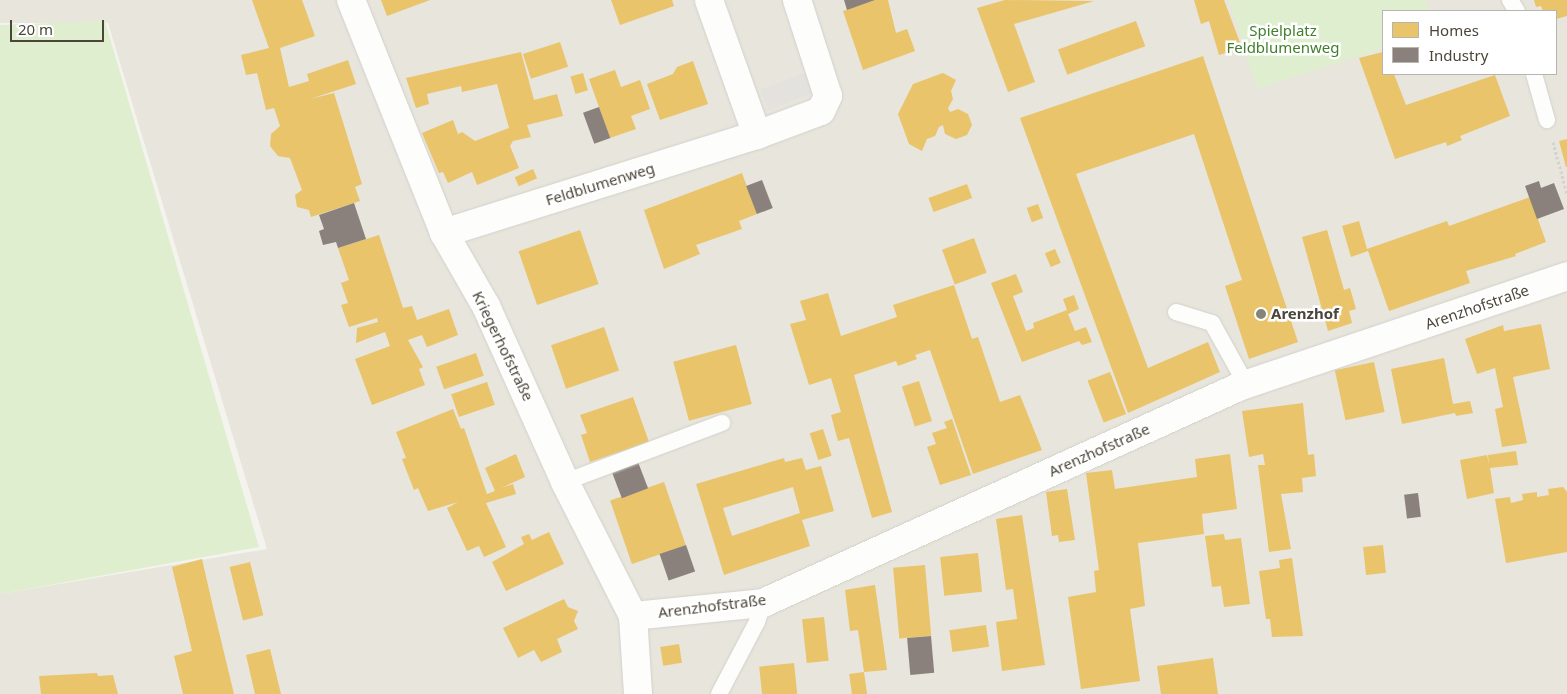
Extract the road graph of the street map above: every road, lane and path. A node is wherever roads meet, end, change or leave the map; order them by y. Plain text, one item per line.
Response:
1 (350, 0) edge
2 (709, 0) edge
3 (797, 0) edge
4 (1534, 75) edge
5 (1547, 120) joint
6 (757, 135) junction
7 (1567, 194) edge
8 (444, 233) junction
9 (1567, 276) edge
10 (1176, 312) dead end
11 (1246, 384) junction
12 (722, 423) dead end
13 (564, 482) junction
14 (763, 603) junction
15 (633, 616) junction
16 (638, 694) edge
17 (719, 694) edge

1 - 8 street, Kriegerhofstraße
2 - 6 street
3 - 6 street, Feldblumenweg
4 - 5 lane
5 - 7 path
6 - 8 street, Feldblumenweg
8 - 13 street, Kriegerhofstraße
9 - 11 street, Arenzhofstraße
10 - 11 lane
11 - 14 street, Arenzhofstraße
12 - 13 lane
13 - 15 street, Kriegerhofstraße
14 - 15 street, Arenzhofstraße
14 - 17 lane
15 - 16 street, Kriegerhofstraße

